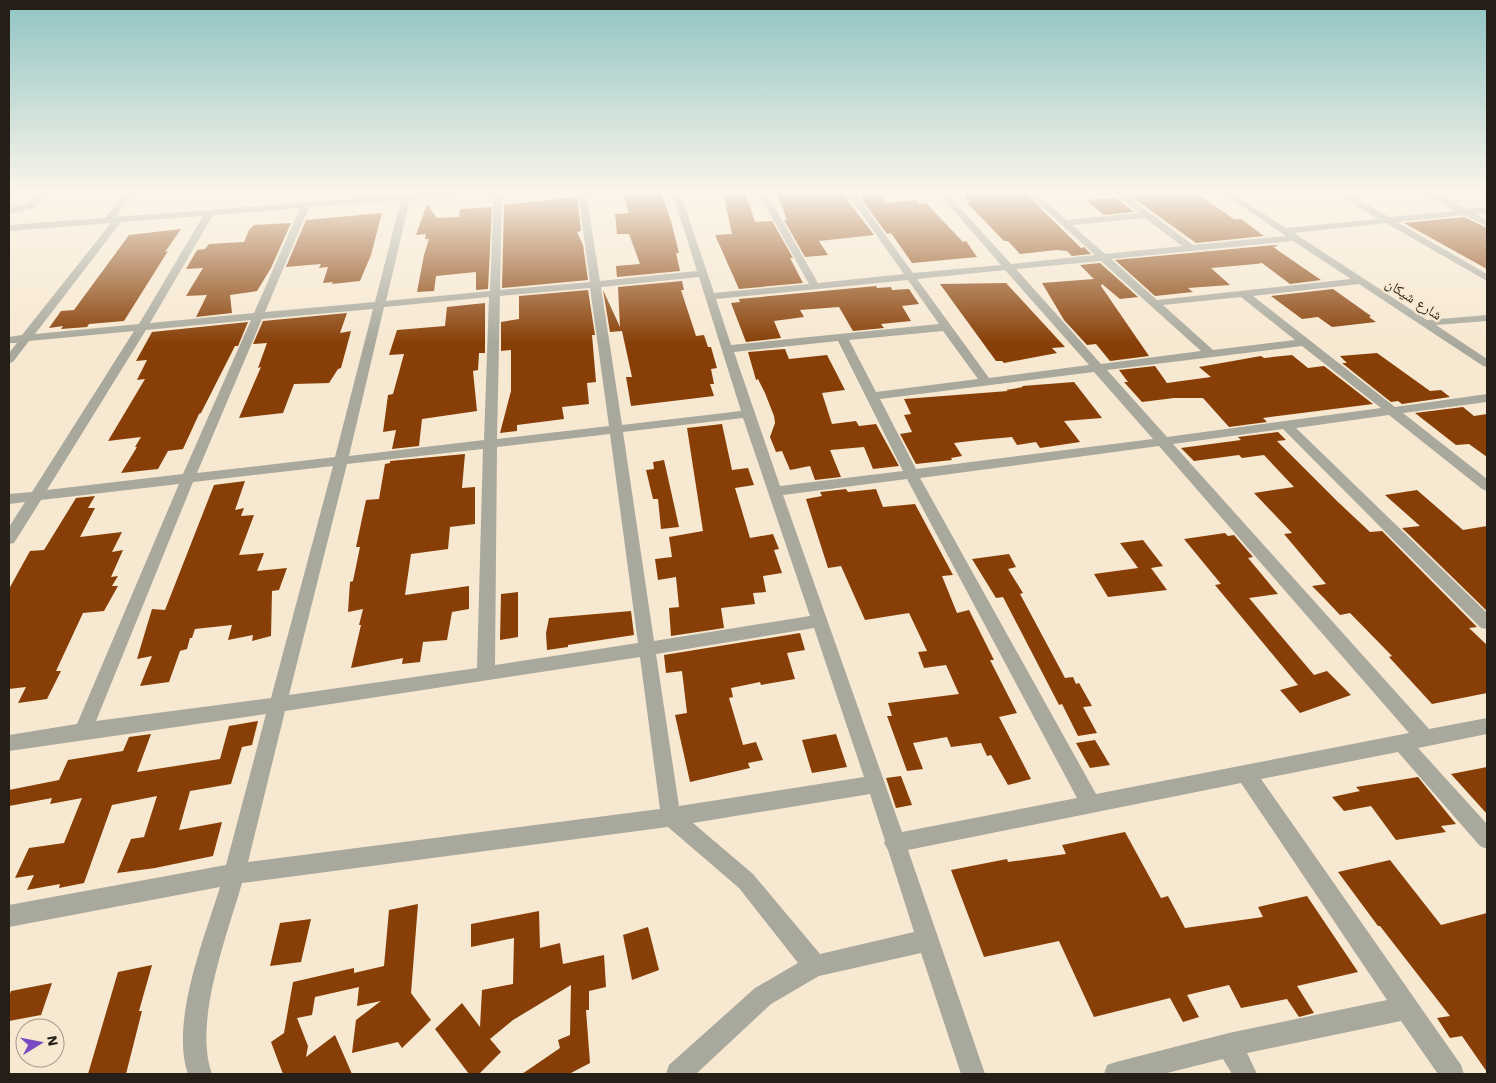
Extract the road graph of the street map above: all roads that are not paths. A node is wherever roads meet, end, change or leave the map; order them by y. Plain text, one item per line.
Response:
1 (101, 243) edge
2 (192, 243) edge
3 (290, 243) edge
4 (388, 243) edge
5 (497, 243) edge
6 (589, 243) edge
7 (692, 243) edge
8 (790, 243) edge
9 (887, 243) edge
10 (988, 243) edge
11 (1086, 243) edge
12 (1183, 243) edge
13 (1247, 243) edge
14 (1302, 243) edge
15 (1426, 243) edge
16 (1190, 248) junction
17 (1103, 257) junction
18 (1010, 266) junction
19 (702, 274) junction
20 (912, 276) junction
21 (1487, 278) edge
22 (1360, 281) junction
23 (595, 285) junction
24 (815, 286) junction
25 (495, 294) junction
26 (1244, 294) junction
27 (709, 297) junction
28 (1154, 302) junction
29 (379, 305) junction
30 (257, 317) junction
31 (1487, 318) edge
32 (1426, 323) junction
33 (946, 326) junction
34 (142, 328) junction
35 (842, 337) junction
36 (27, 338) junction
37 (9, 340) edge
38 (1304, 342) junction
39 (727, 349) junction
40 (1210, 353) junction
41 (9, 360) edge
42 (1487, 364) edge
43 (1096, 367) junction
44 (985, 381) junction
45 (872, 396) junction
46 (1487, 398) edge
47 (1391, 411) junction
48 (748, 414) junction
49 (1286, 425) junction
50 (615, 429) junction
51 (1163, 442) junction
52 (490, 444) junction
53 (341, 460) junction
54 (912, 475) junction
55 (188, 478) junction
56 (1487, 486) edge
57 (775, 491) junction
58 (36, 496) junction
59 (9, 499) edge
60 (9, 540) edge
61 (820, 621) junction
62 (1487, 623) edge
63 (647, 649) junction
64 (486, 674) junction
65 (277, 705) junction
66 (1487, 726) edge
67 (84, 730) junction
68 (1425, 738) junction
69 (1401, 742) junction
70 (9, 743) edge
71 (1245, 773) junction
72 (876, 784) junction
73 (1091, 804) junction
74 (671, 817) junction
75 (1487, 839) edge
76 (894, 843) junction
77 (234, 874) junction
78 (9, 916) edge
79 (928, 940) junction
80 (815, 966) junction
81 (1406, 1008) junction
82 (1229, 1046) junction
83 (683, 1072) edge
84 (200, 1074) edge
85 (973, 1074) edge
86 (1116, 1074) edge
87 (1245, 1074) edge
88 (1452, 1074) edge

1 - 36 street
2 - 34 street
3 - 30 street
4 - 29 street
5 - 25 street
6 - 23 street
7 - 19 street
8 - 24 street
9 - 20 street
10 - 18 street
11 - 17 street
12 - 16 street
13 - 16 street
14 - 22 street, شارع شيكان
15 - 21 street
16 - 17 street
17 - 18 street
17 - 28 street
18 - 20 street
18 - 43 street
19 - 23 street
19 - 27 street
20 - 24 street
20 - 33 street
22 - 26 street
22 - 32 street, شارع شيكان
23 - 25 street
23 - 50 street
24 - 27 street
25 - 29 street
25 - 52 street
26 - 28 street
26 - 38 street
27 - 39 street
28 - 40 street
29 - 30 street
29 - 53 street
30 - 34 street
30 - 55 street
31 - 32 street
32 - 42 street, شارع شيكان
33 - 35 street
33 - 44 street
34 - 36 street
34 - 58 street
35 - 39 street
35 - 45 street
36 - 37 street
36 - 41 street
38 - 40 street
38 - 47 street
39 - 48 street
40 - 43 street
43 - 44 street
43 - 51 street
44 - 45 street
45 - 54 street
46 - 47 street
47 - 49 street
47 - 56 street
48 - 50 street
48 - 57 street
49 - 51 street
49 - 62 street
50 - 52 street
50 - 63 street
51 - 54 street
51 - 68 street
52 - 53 street
52 - 64 street
53 - 55 street
53 - 65 street
54 - 57 street
54 - 73 street
55 - 58 street
55 - 67 street
57 - 61 street
58 - 59 street
58 - 60 street
61 - 63 street
61 - 72 street
63 - 64 street
63 - 74 street
64 - 65 street
65 - 67 street
65 - 77 street
66 - 68 street
67 - 70 street
68 - 69 street
69 - 71 street
69 - 75 street
71 - 73 street
71 - 81 street
72 - 74 street
72 - 76 street
73 - 76 street
74 - 77 street
74 - 80 street
76 - 79 street
77 - 78 street
77 - 84 street
79 - 80 street
79 - 85 street
80 - 83 street
81 - 82 street
81 - 88 street
82 - 86 street
82 - 87 street

